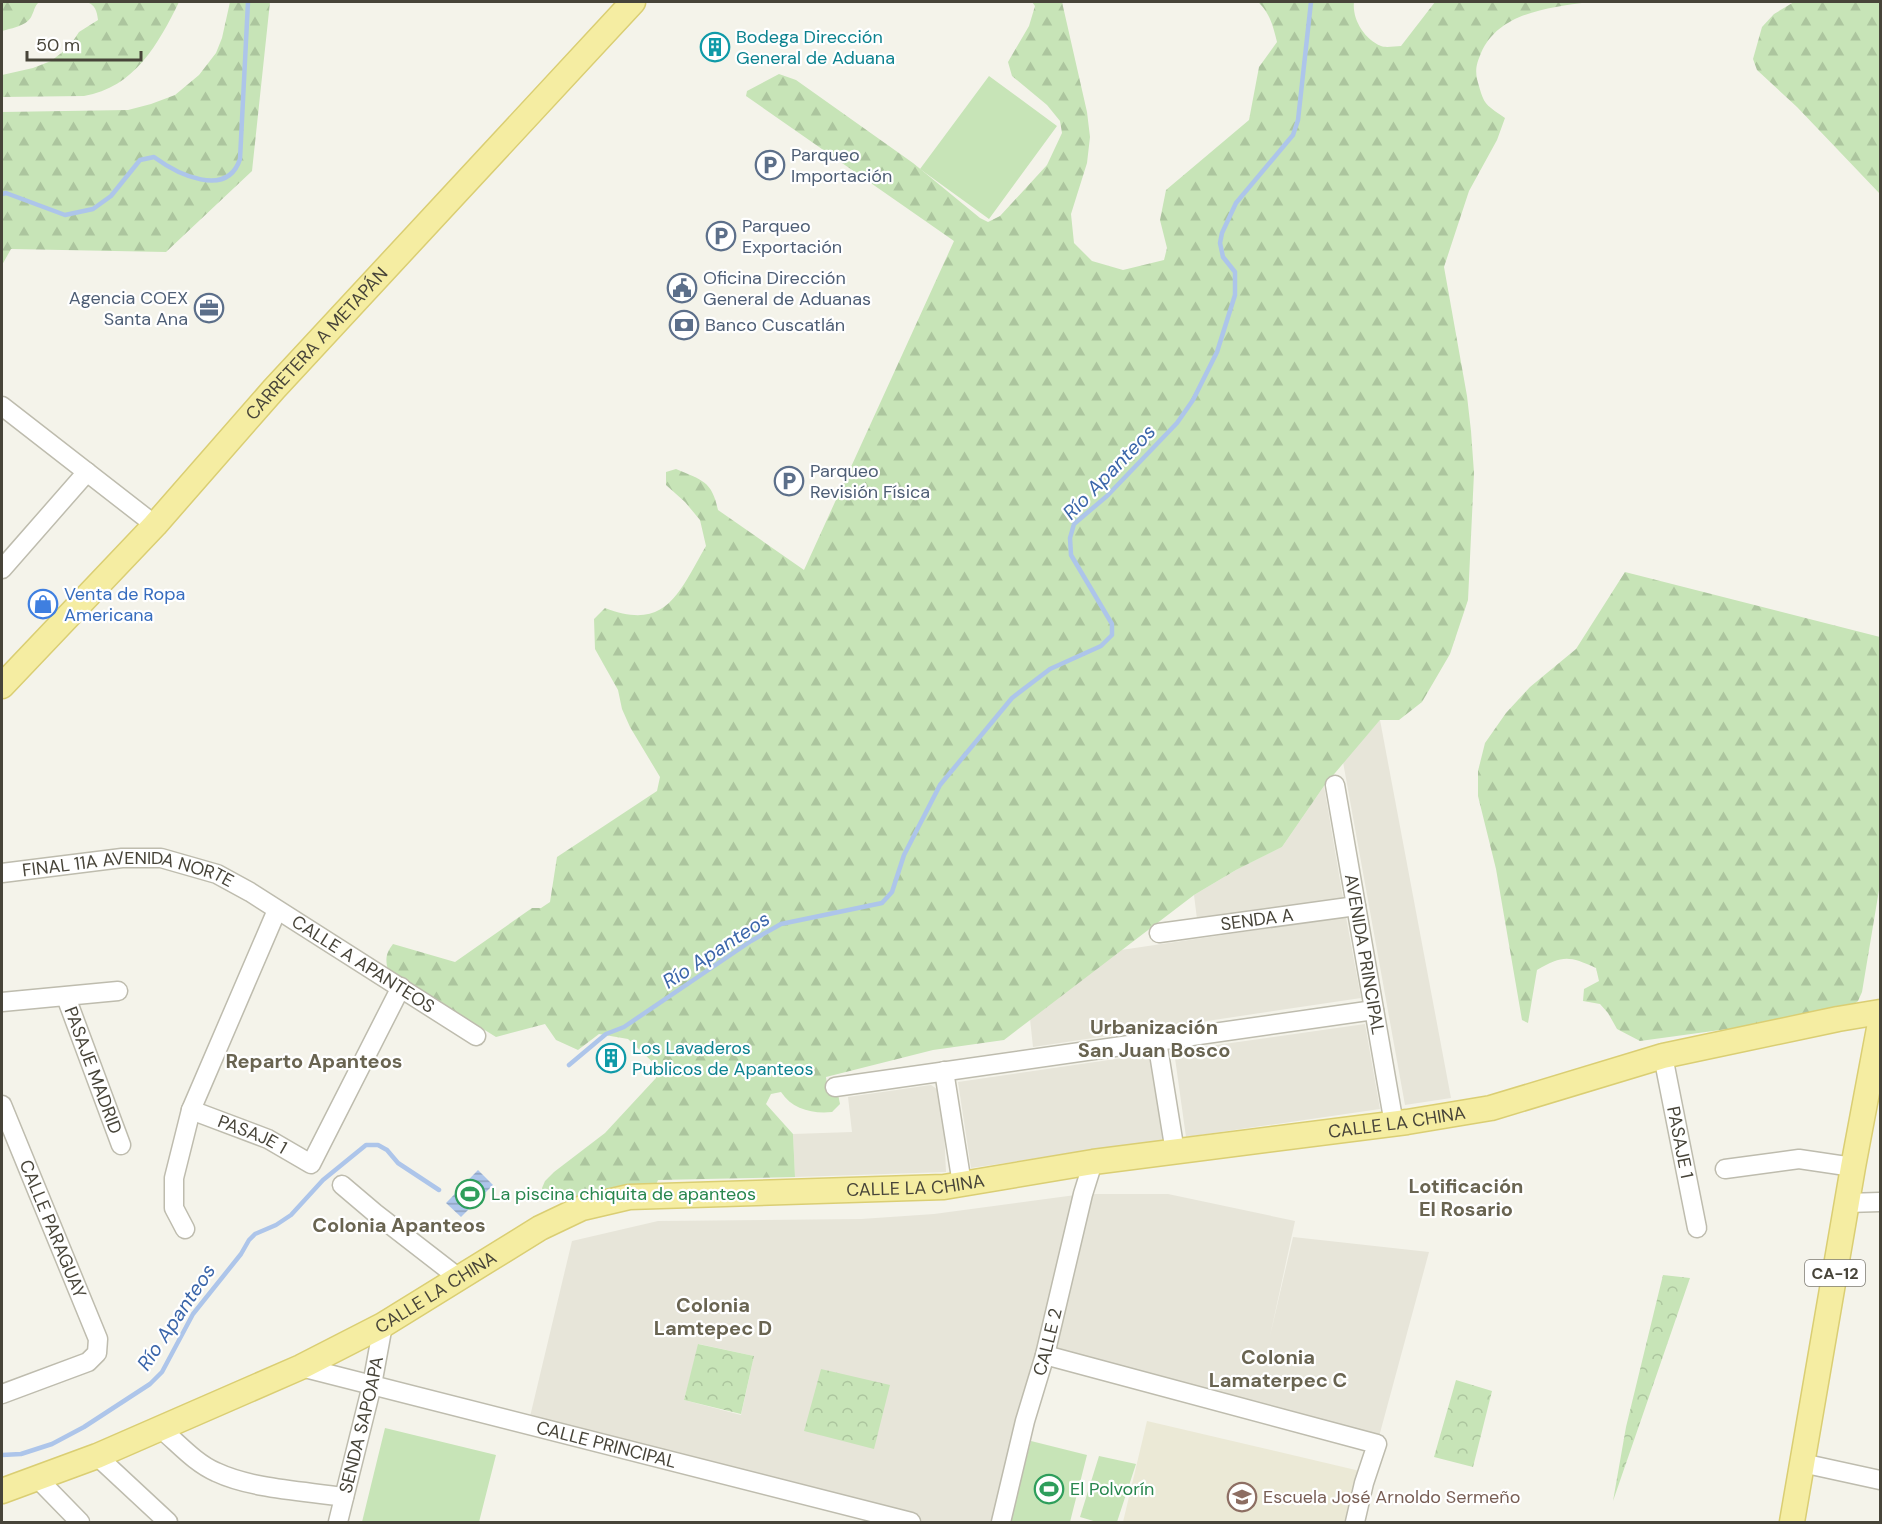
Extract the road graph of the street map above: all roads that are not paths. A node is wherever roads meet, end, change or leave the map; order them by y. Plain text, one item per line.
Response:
1 (633, 2) edge
2 (2, 406) edge
3 (87, 472) junction
4 (155, 525) junction
5 (2, 569) edge
6 (2, 686) edge
7 (1335, 785) dead end
8 (2, 873) edge
9 (250, 892) joint
10 (1356, 906) junction
11 (277, 910) junction
12 (1159, 933) dead end
13 (401, 987) junction
14 (118, 991) dead end
15 (66, 997) junction
16 (2, 1002) edge
17 (1374, 1010) junction
18 (1881, 1012) edge
19 (1881, 1023) edge
20 (476, 1036) dead end
21 (1157, 1041) junction
22 (1663, 1056) junction
23 (944, 1071) junction
24 (836, 1087) dead end
25 (2, 1105) edge
26 (191, 1110) junction
27 (1394, 1124) junction
28 (122, 1144) dead end
29 (1175, 1152) junction
30 (1093, 1162) junction
31 (1853, 1167) junction
32 (1725, 1169) dead end
33 (963, 1184) junction
34 (342, 1185) dead end
35 (1881, 1202) edge
36 (1847, 1203) junction
37 (1697, 1228) dead end
38 (185, 1229) dead end
39 (459, 1278) junction
40 (383, 1325) junction
41 (1045, 1355) junction
42 (302, 1367) junction
43 (372, 1385) junction
44 (2, 1394) edge
45 (161, 1428) junction
46 (97, 1456) junction
47 (1802, 1463) junction
48 (36, 1478) junction
49 (1881, 1480) edge
50 (2, 1491) edge
51 (344, 1497) junction
52 (80, 1522) edge
53 (168, 1522) edge
54 (338, 1522) edge
55 (911, 1522) edge
56 (1001, 1522) edge
57 (1355, 1522) edge
58 (1792, 1522) edge

1 - 4 main road, CARRETERA A METAPÁN
2 - 3 street
3 - 4 street
3 - 5 street
4 - 6 main road, CARRETERA A METAPÁN
7 - 10 street, AVENIDA PRINCIPAL
8 - 9 street, FINAL 11A AVENIDA NORTE
9 - 11 street, CALLE A APANTEOS
10 - 12 street, SENDA A
10 - 17 street, AVENIDA PRINCIPAL
11 - 13 street, CALLE A APANTEOS
11 - 26 street
13 - 20 street, CALLE A APANTEOS
13 - 26 street, PASAJE 1
14 - 15 street
15 - 16 street
15 - 28 street, PASAJE MADRID
17 - 21 street
17 - 27 street, AVENIDA PRINCIPAL
18 - 22 main road, CALLE LA CHINA
19 - 31 main road, CA-12
21 - 23 street
21 - 29 street
22 - 27 main road, CALLE LA CHINA
22 - 37 street, PASAJE 1
23 - 24 street
23 - 33 street
25 - 44 street, CALLE PARAGUAY
26 - 38 street
27 - 29 main road, CALLE LA CHINA
29 - 30 main road, CALLE LA CHINA
30 - 33 main road, CALLE LA CHINA
30 - 41 street, CALLE 2
31 - 32 street
31 - 36 main road, CA-12
33 - 39 main road, CALLE LA CHINA
34 - 39 street
35 - 36 street
36 - 47 main road, CA-12
39 - 40 main road, CALLE LA CHINA
40 - 42 main road, CALLE LA CHINA
40 - 43 street, SENDA SAPOAPA
41 - 56 street, CALLE 2
41 - 57 street
42 - 43 street, CALLE PRINCIPAL
42 - 45 main road, CALLE LA CHINA
43 - 51 street, SENDA SAPOAPA
43 - 55 street, CALLE PRINCIPAL
45 - 46 main road, CALLE LA CHINA
45 - 51 street
46 - 48 main road, CALLE LA CHINA
46 - 53 street
47 - 49 street
47 - 58 main road, CA-12
48 - 50 main road, CALLE LA CHINA
48 - 52 street
51 - 54 street, SENDA SAPOAPA

